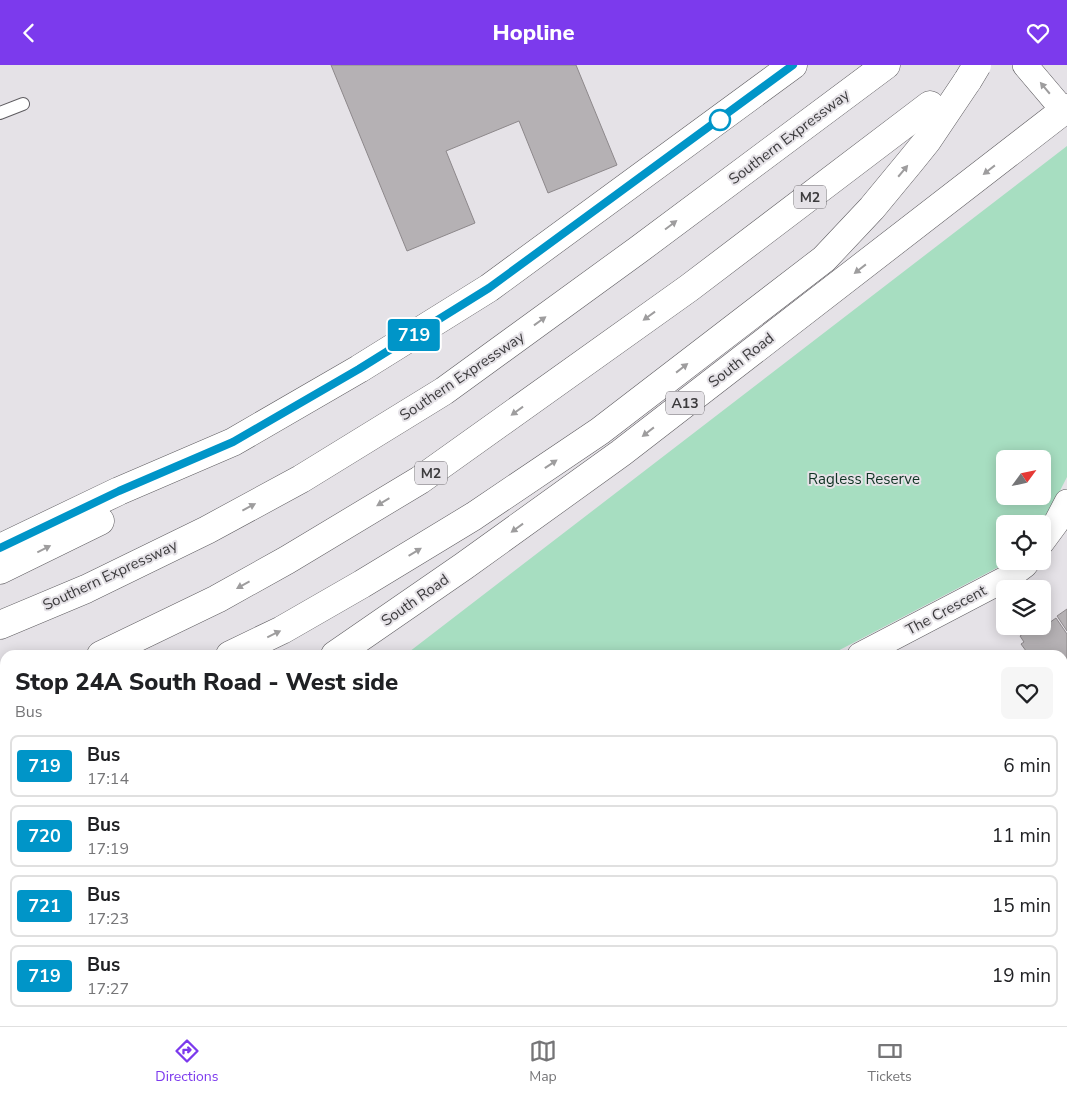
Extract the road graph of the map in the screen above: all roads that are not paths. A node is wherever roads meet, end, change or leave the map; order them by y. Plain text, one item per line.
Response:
1 (886, 65) edge
2 (977, 65) edge
3 (1025, 65) edge
4 (788, 67) edge
5 (23, 104) dead end
6 (930, 105) dead end
7 (1066, 110) edge
8 (0, 113) edge
9 (233, 442) junction
10 (1067, 503) edge
11 (1051, 530) edge
12 (0, 548) edge
13 (0, 570) edge
14 (1018, 570) edge
15 (0, 625) edge
16 (111, 650) edge
17 (240, 650) edge
18 (342, 650) edge
19 (870, 650) edge

15 -> 1 highway, Southern Expressway
17 -> 2 highway, bridge
7 -> 3 street
4 - 9 highway
5 - 8 lane
6 -> 16 highway, M2
7 -> 18 highway, South Road / A13
9 - 12 highway
13 -> 9 highway
10 - 11 street
14 - 19 street, The Crescent

